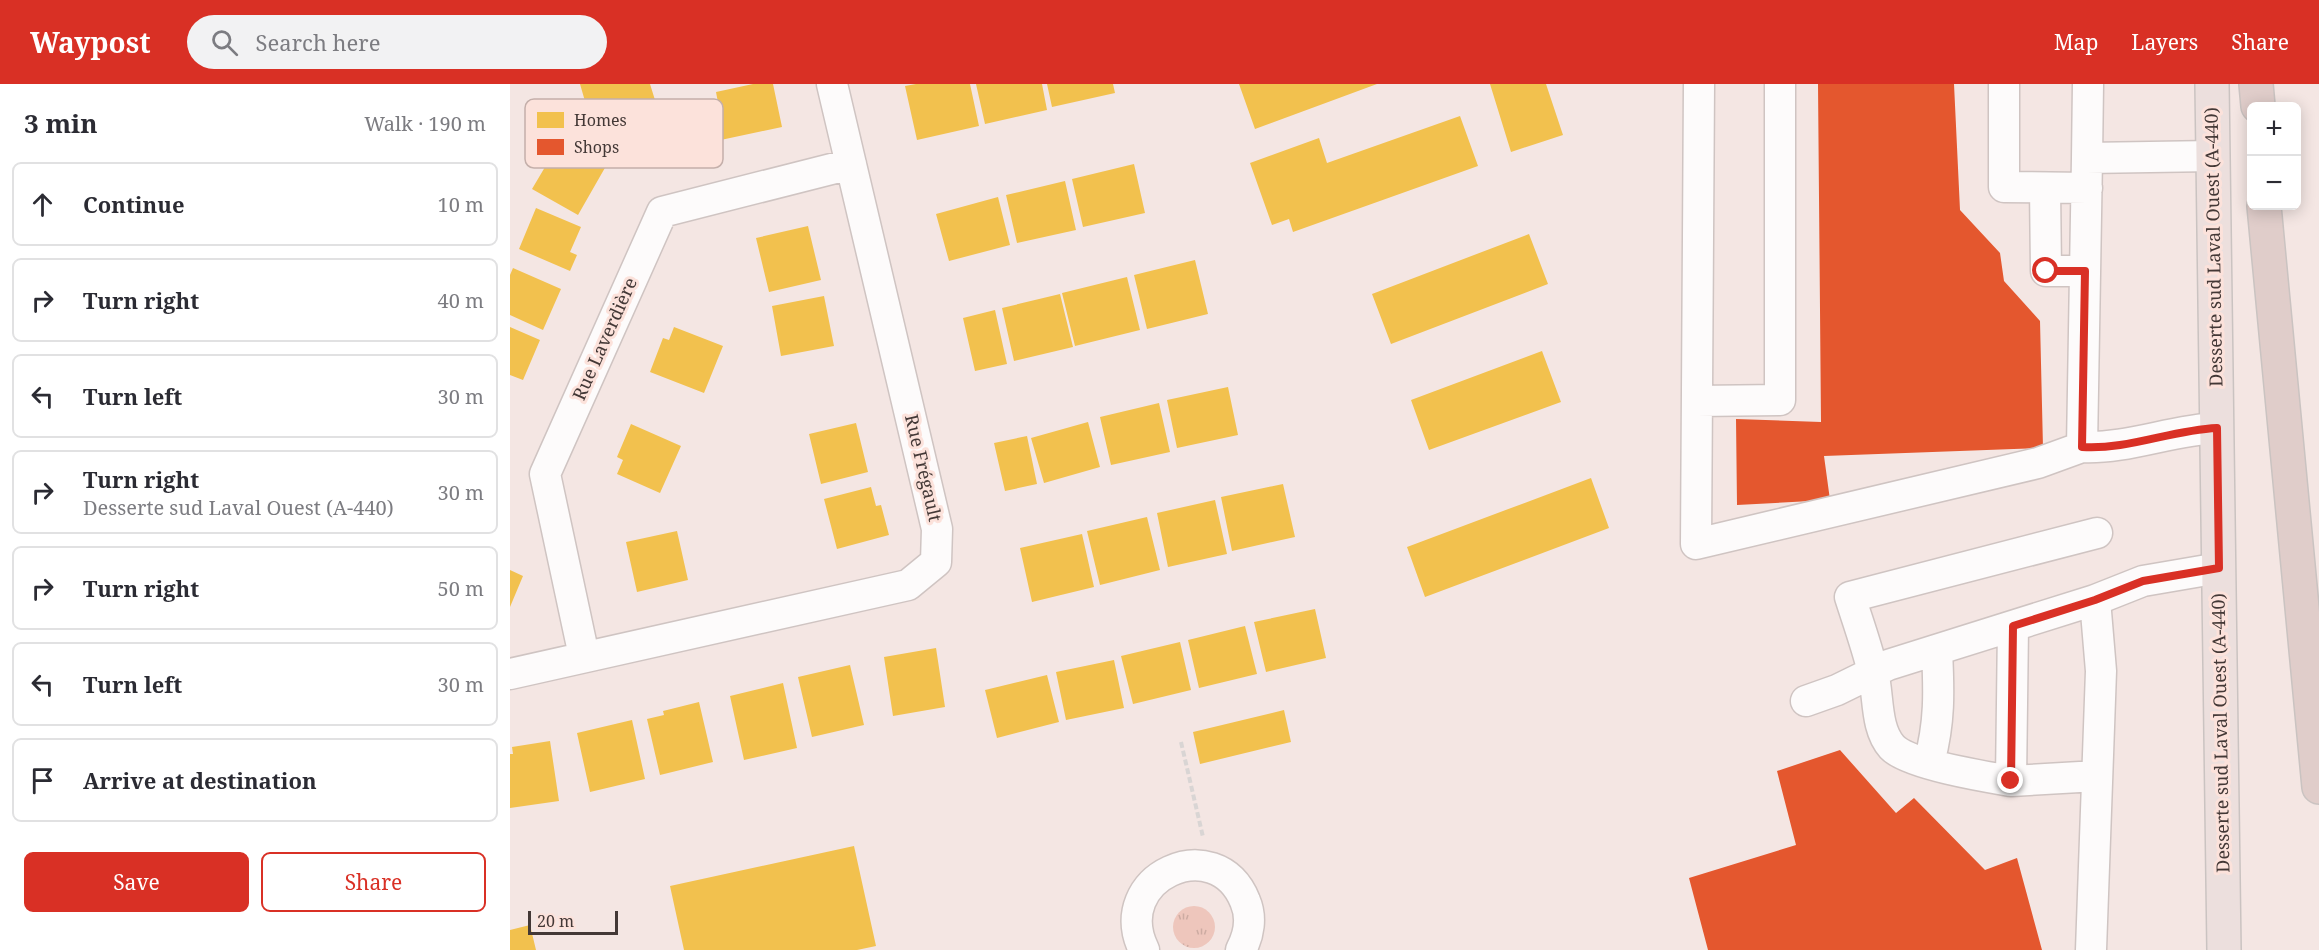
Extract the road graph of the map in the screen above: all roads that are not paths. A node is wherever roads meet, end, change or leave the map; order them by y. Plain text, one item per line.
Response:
1 (832, 84) edge
2 (1699, 84) edge
3 (1780, 84) edge
4 (2004, 84) edge
5 (2088, 84) edge
6 (2212, 84) edge
7 (2256, 84) edge
8 (2258, 102) edge
9 (2213, 156) junction
10 (2087, 158) junction
11 (851, 164) junction
12 (2045, 188) junction
13 (2087, 188) junction
14 (2264, 210) edge
15 (2085, 271) junction
16 (1697, 401) junction
17 (2217, 428) junction
18 (2082, 447) junction
19 (2097, 533) dead end
20 (2219, 568) junction
21 (2095, 600) junction
22 (2013, 626) junction
23 (1937, 650) junction
24 (585, 656) junction
25 (1873, 672) junction
26 (510, 674) edge
27 (1806, 701) dead end
28 (1929, 763) junction
29 (2097, 776) junction
30 (2011, 781) junction
31 (2319, 787) edge
32 (2222, 805) junction
33 (1143, 950) edge
34 (1241, 950) edge
35 (2091, 950) edge
36 (2202, 950) edge
37 (2224, 950) edge

1 - 11 street, Rue Frégault
2 - 16 street
3 - 16 street
4 - 12 street
5 - 10 street
6 - 9 main road, Desserte sud Laval Ouest (A-440)
7 - 8 highway
9 - 10 street
9 - 17 main road, Desserte sud Laval Ouest (A-440)
10 - 13 street
11 - 24 street, Rue Laverdière
11 - 24 street, Rue Frégault
12 - 13 street
12 - 15 street
13 - 15 street
14 - 31 highway
15 - 18 street
16 - 18 street
17 - 18 street
17 - 20 main road, Desserte sud Laval Ouest (A-440)
19 - 25 street
20 - 21 street
20 - 32 main road, Desserte sud Laval Ouest (A-440)
21 - 22 street
21 - 29 street
22 - 23 street
22 - 30 street
23 - 25 street
23 - 28 street
24 - 26 street, Rue Frégault
25 - 27 street
25 - 28 street
28 - 30 street
29 - 30 street
29 - 35 street
32 - 36 main road
32 - 37 main road, Desserte sud Laval Ouest (A-440)
33 - 34 street

